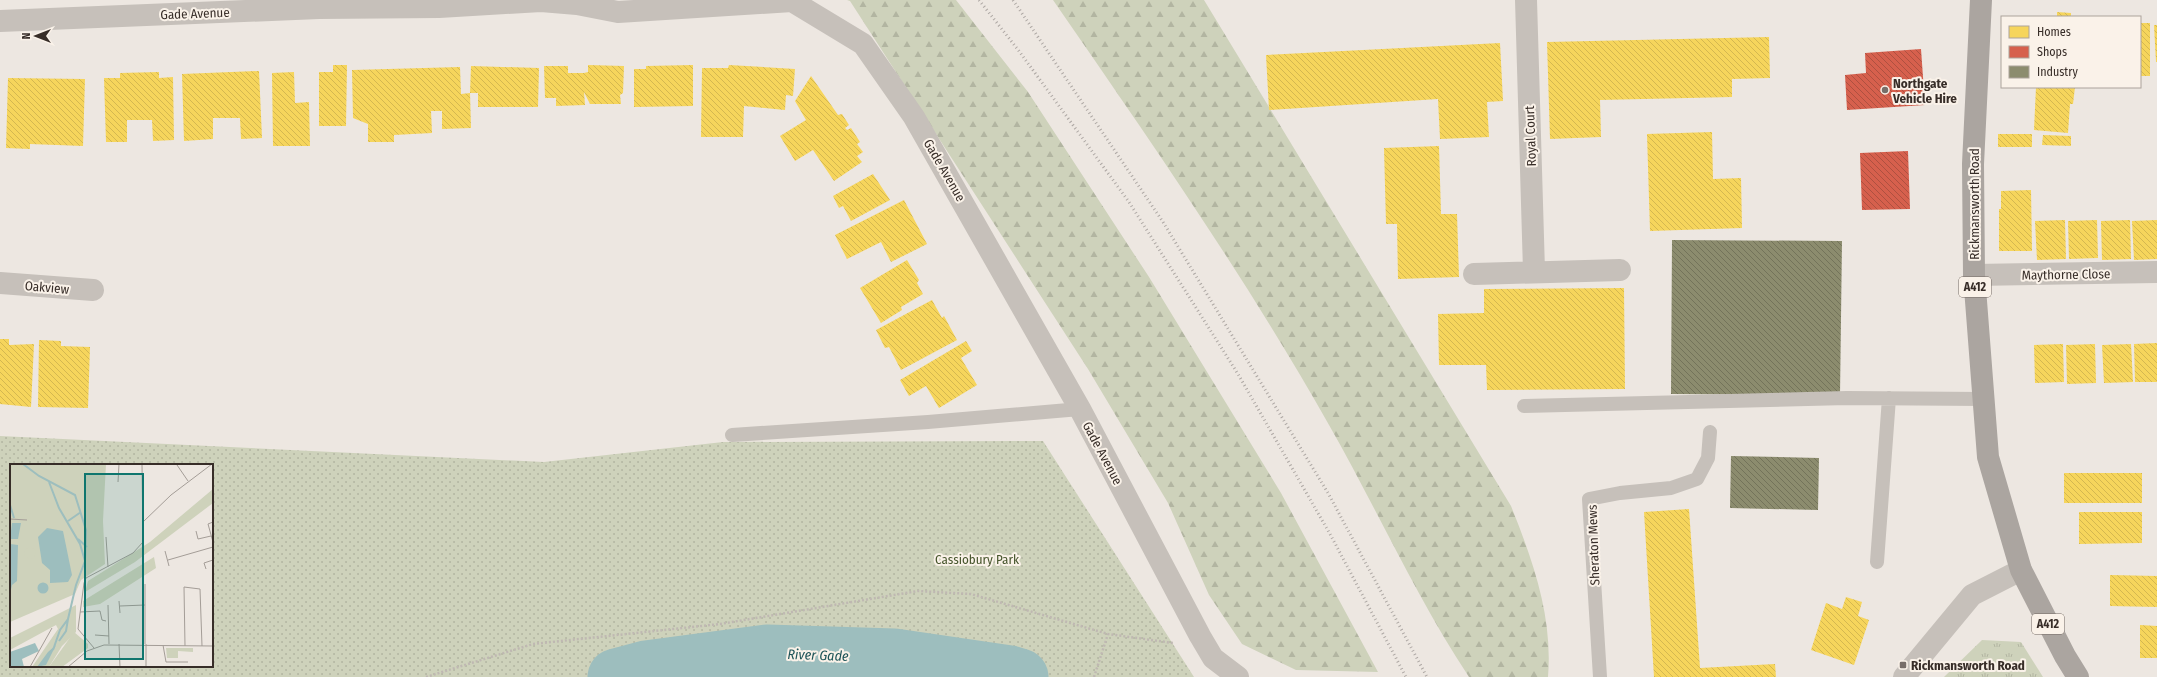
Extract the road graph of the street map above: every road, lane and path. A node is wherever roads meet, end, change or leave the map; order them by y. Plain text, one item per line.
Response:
1 (1526, 0) edge
2 (1981, 0) edge
3 (574, 2) edge
4 (440, 4) edge
5 (0, 21) edge
6 (1620, 270) dead end
7 (1534, 271) junction
8 (2157, 272) edge
9 (1474, 274) dead end
10 (1974, 275) junction
11 (0, 283) edge
12 (93, 290) dead end
13 (1889, 398) junction
14 (1983, 399) junction
15 (1524, 406) dead end
16 (1080, 409) junction
17 (1710, 432) dead end
18 (732, 435) dead end
19 (1877, 562) dead end
20 (2021, 570) junction
21 (1108, 634) junction
22 (1200, 636) junction
23 (426, 677) edge
24 (1094, 677) edge
25 (1238, 677) edge
26 (1600, 677) edge
27 (1904, 677) edge
28 (2078, 677) edge

1 - 7 street, Royal Court
2 - 10 main road, Rickmansworth Road / A412
3 - 4 street, Gade Avenue
3 - 16 street, Gade Avenue
4 - 5 street, Gade Avenue
6 - 7 street
7 - 9 street
8 - 10 street, Maythorne Close
10 - 14 main road, Rickmansworth Road / A412
11 - 12 street, Oakview
13 - 14 lane
13 - 15 lane
13 - 19 lane
14 - 20 main road, Rickmansworth Road / A412
16 - 18 lane
16 - 22 street, Gade Avenue
17 - 26 lane, Sheraton Mews
20 - 27 street
20 - 28 main road, Rickmansworth Road / A412
21 - 22 path
21 - 23 path
21 - 24 path
22 - 25 street, Gade Avenue

